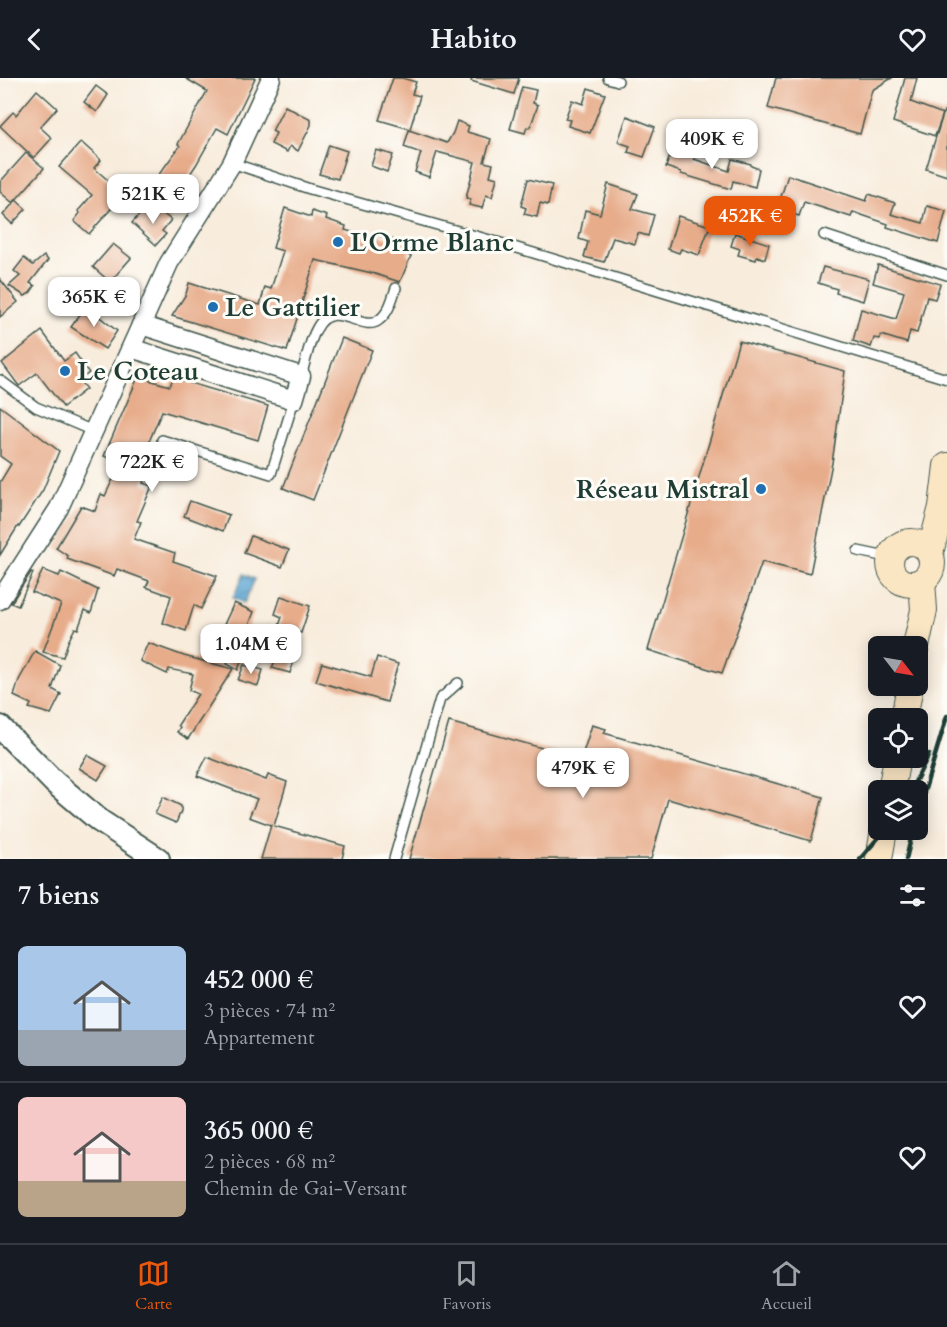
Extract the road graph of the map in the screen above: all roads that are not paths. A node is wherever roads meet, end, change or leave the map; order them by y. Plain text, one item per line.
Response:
1 (271, 78) edge
2 (608, 78) edge
3 (618, 81) dead end
4 (232, 163) junction
5 (824, 235) dead end
6 (947, 275) edge
7 (396, 288) dead end
8 (141, 325) junction
9 (131, 348) junction
10 (301, 376) junction
11 (947, 379) edge
12 (0, 380) edge
13 (294, 400) junction
14 (93, 431) junction
15 (162, 441) dead end
16 (945, 477) edge
17 (921, 547) junction
18 (858, 551) dead end
19 (891, 558) junction
20 (914, 582) junction
21 (0, 600) edge
22 (919, 636) edge
23 (458, 683) dead end
24 (0, 721) edge
25 (0, 727) edge
26 (18, 744) junction
27 (882, 840) edge
28 (158, 859) edge
29 (394, 859) edge
30 (879, 859) edge

1 - 4 street
2 - 3 lane
4 - 8 street
4 - 11 lane
5 - 6 lane
7 - 10 lane
8 - 9 street
8 - 10 street
9 - 13 street
9 - 14 street
10 - 13 street
12 - 14 lane
13 - 15 lane
14 - 21 street
16 - 17 main road
17 - 19 main road
17 - 20 main road
18 - 19 lane
19 - 20 main road
20 - 22 main road
23 - 29 lane
24 - 26 street
25 - 26 street
26 - 28 street
27 - 30 main road

